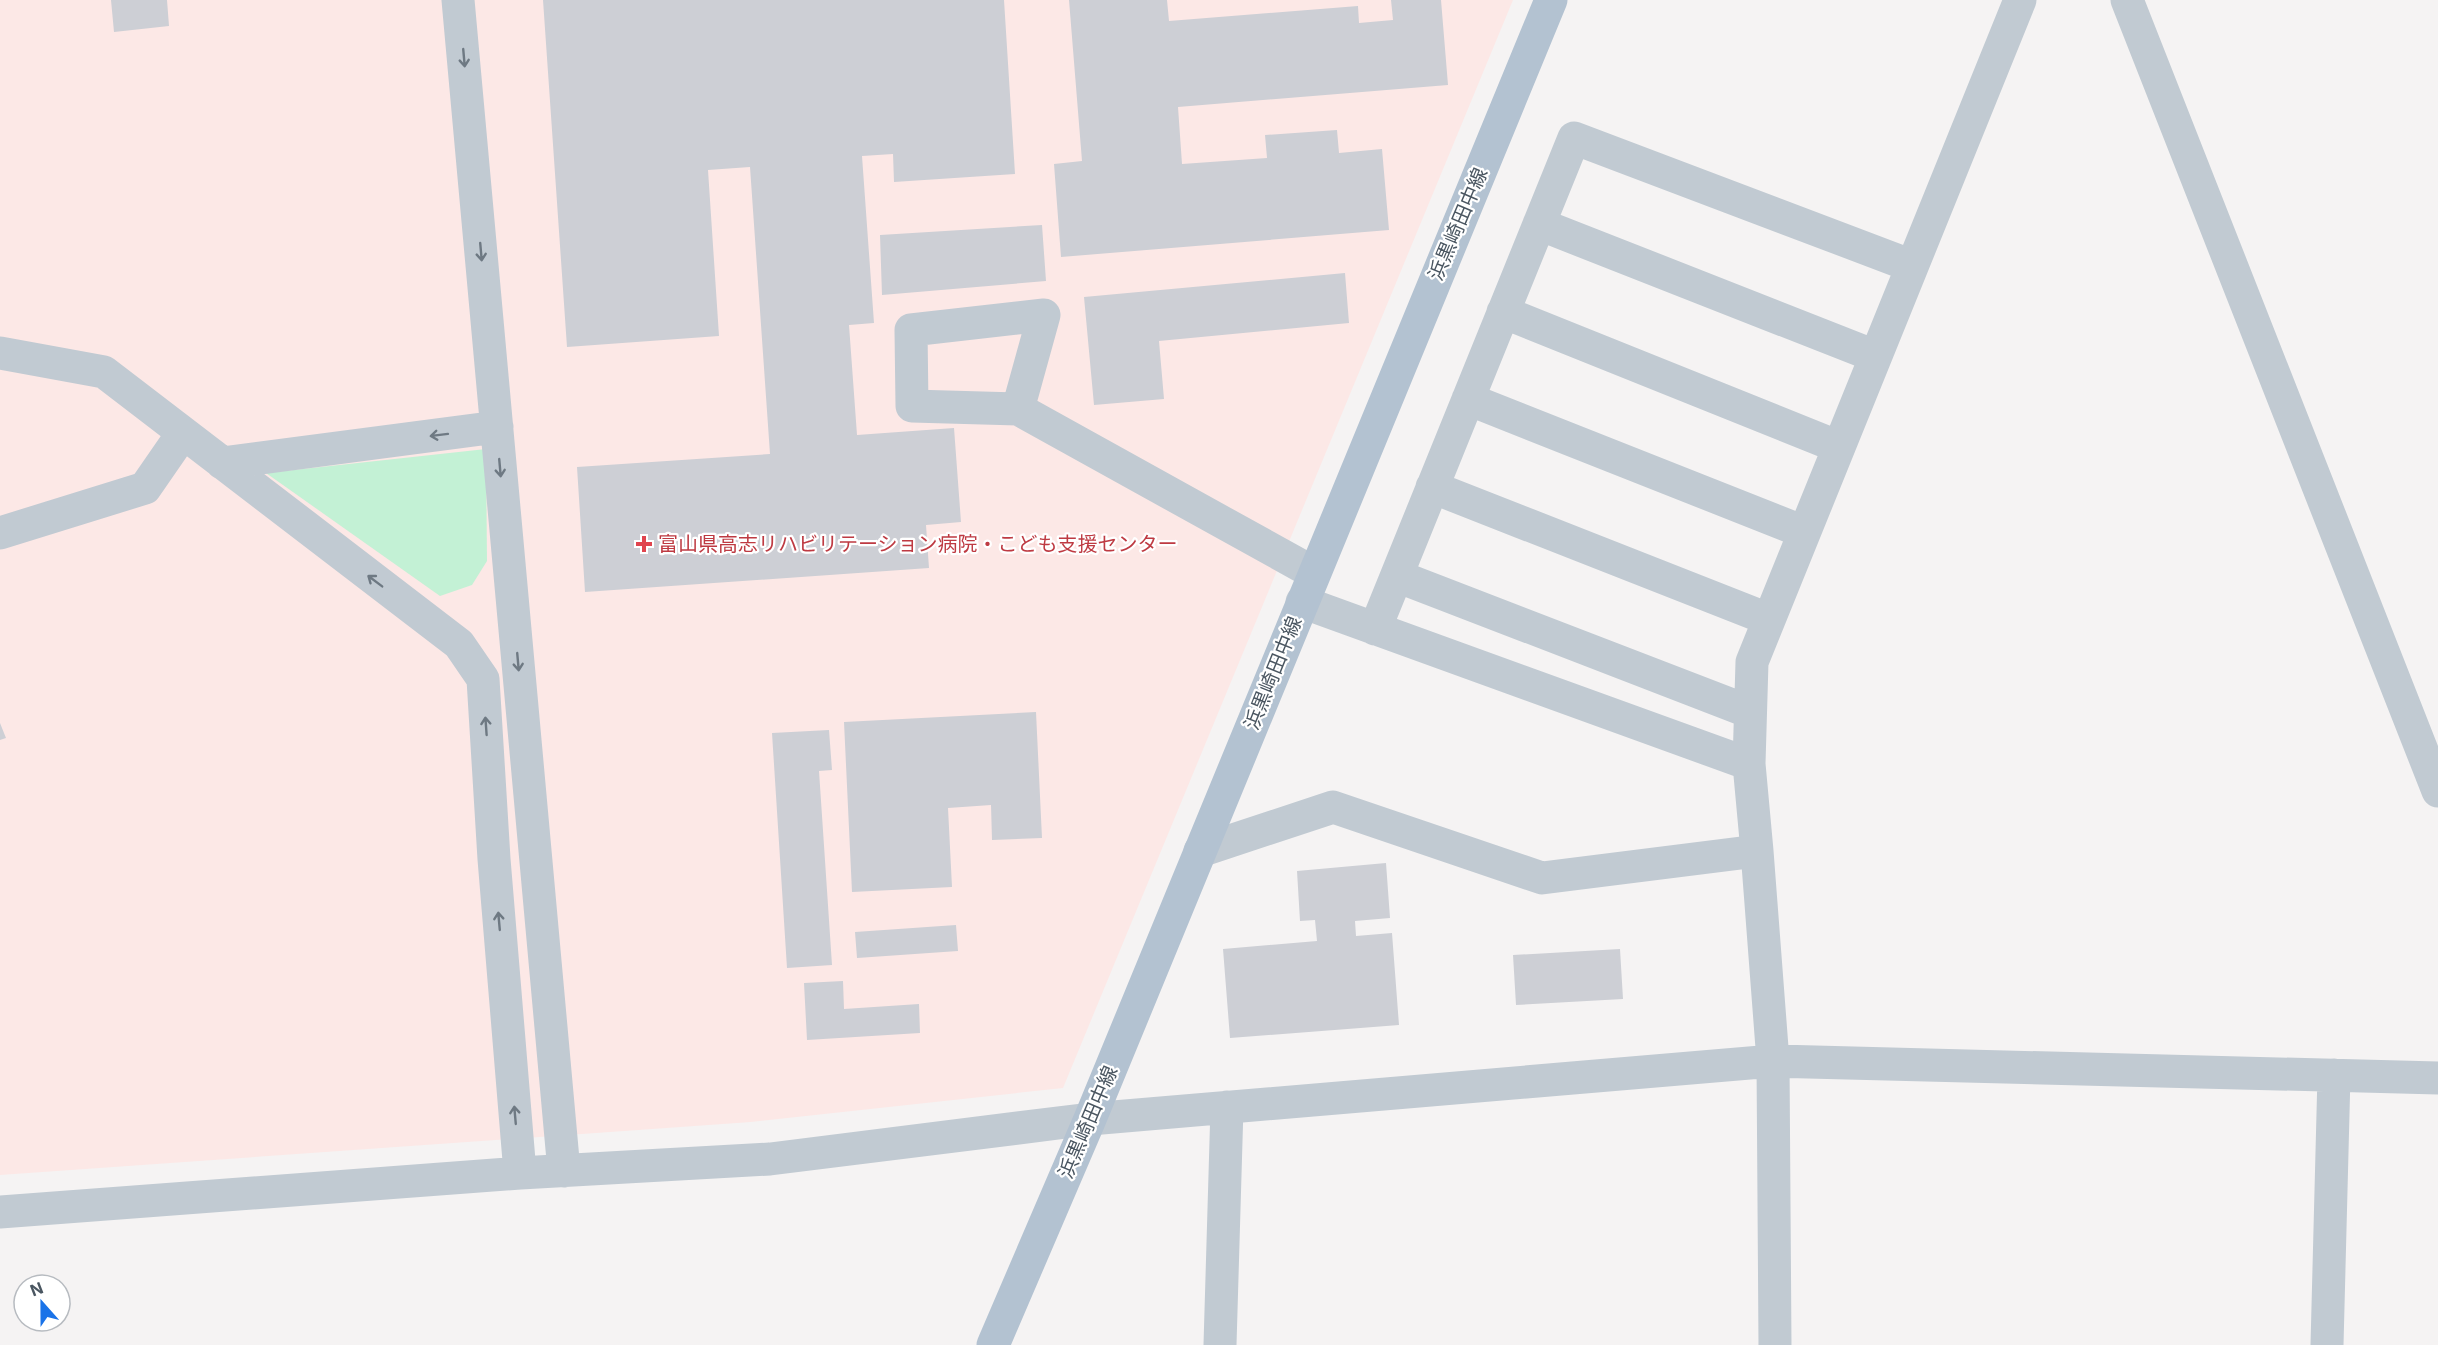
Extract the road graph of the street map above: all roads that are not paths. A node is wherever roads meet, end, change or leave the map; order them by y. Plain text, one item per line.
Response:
1 (459, 0) edge
2 (1551, 0) edge
3 (2020, 0) edge
4 (2127, 0) edge
5 (1539, 224) junction
6 (1912, 266) junction
7 (1503, 312) junction
8 (0, 353) edge
9 (1875, 356) junction
10 (1468, 399) junction
11 (1018, 410) dead end
12 (497, 428) junction
13 (183, 433) junction
14 (1839, 447) junction
15 (222, 463) junction
16 (1432, 487) junction
17 (1804, 532) junction
18 (0, 533) edge
19 (1397, 576) junction
20 (1308, 587) junction
21 (1768, 619) junction
22 (1375, 629) junction
23 (1750, 712) junction
24 (1749, 764) junction
25 (2438, 791) edge
26 (1200, 851) junction
27 (1757, 851) junction
28 (1773, 1061) junction
29 (2334, 1075) junction
30 (2438, 1078) edge
31 (1227, 1107) junction
32 (1090, 1119) junction
33 (564, 1171) junction
34 (520, 1173) junction
35 (0, 1212) edge
36 (993, 1345) edge
37 (1220, 1345) edge
38 (1775, 1345) edge
39 (2327, 1345) edge

1 -> 12 street
2 - 20 main road, 浜黒崎田中線
3 - 6 street
4 - 25 street
5 - 6 street
5 - 7 street
5 - 9 street
6 - 9 street
7 - 10 street
7 - 14 street
8 - 13 street
9 - 14 street
10 - 16 street
10 - 17 street
11 - 20 street
12 -> 15 street
12 -> 33 street
13 - 15 street
13 - 18 street
14 - 17 street
34 -> 15 street
16 - 19 street
16 - 21 street
17 - 21 street
19 - 22 street
19 - 23 street
20 - 22 street
20 - 26 main road, 浜黒崎田中線
21 - 23 street
22 - 24 street
23 - 24 street
24 - 27 street
26 - 27 street
26 - 32 main road, 浜黒崎田中線
27 - 28 street
28 - 29 street
28 - 31 street
28 - 38 street
29 - 30 street
29 - 39 street
31 - 32 street
31 - 37 street
32 - 33 street
32 - 36 main road, 浜黒崎田中線
33 - 34 street
34 - 35 street

